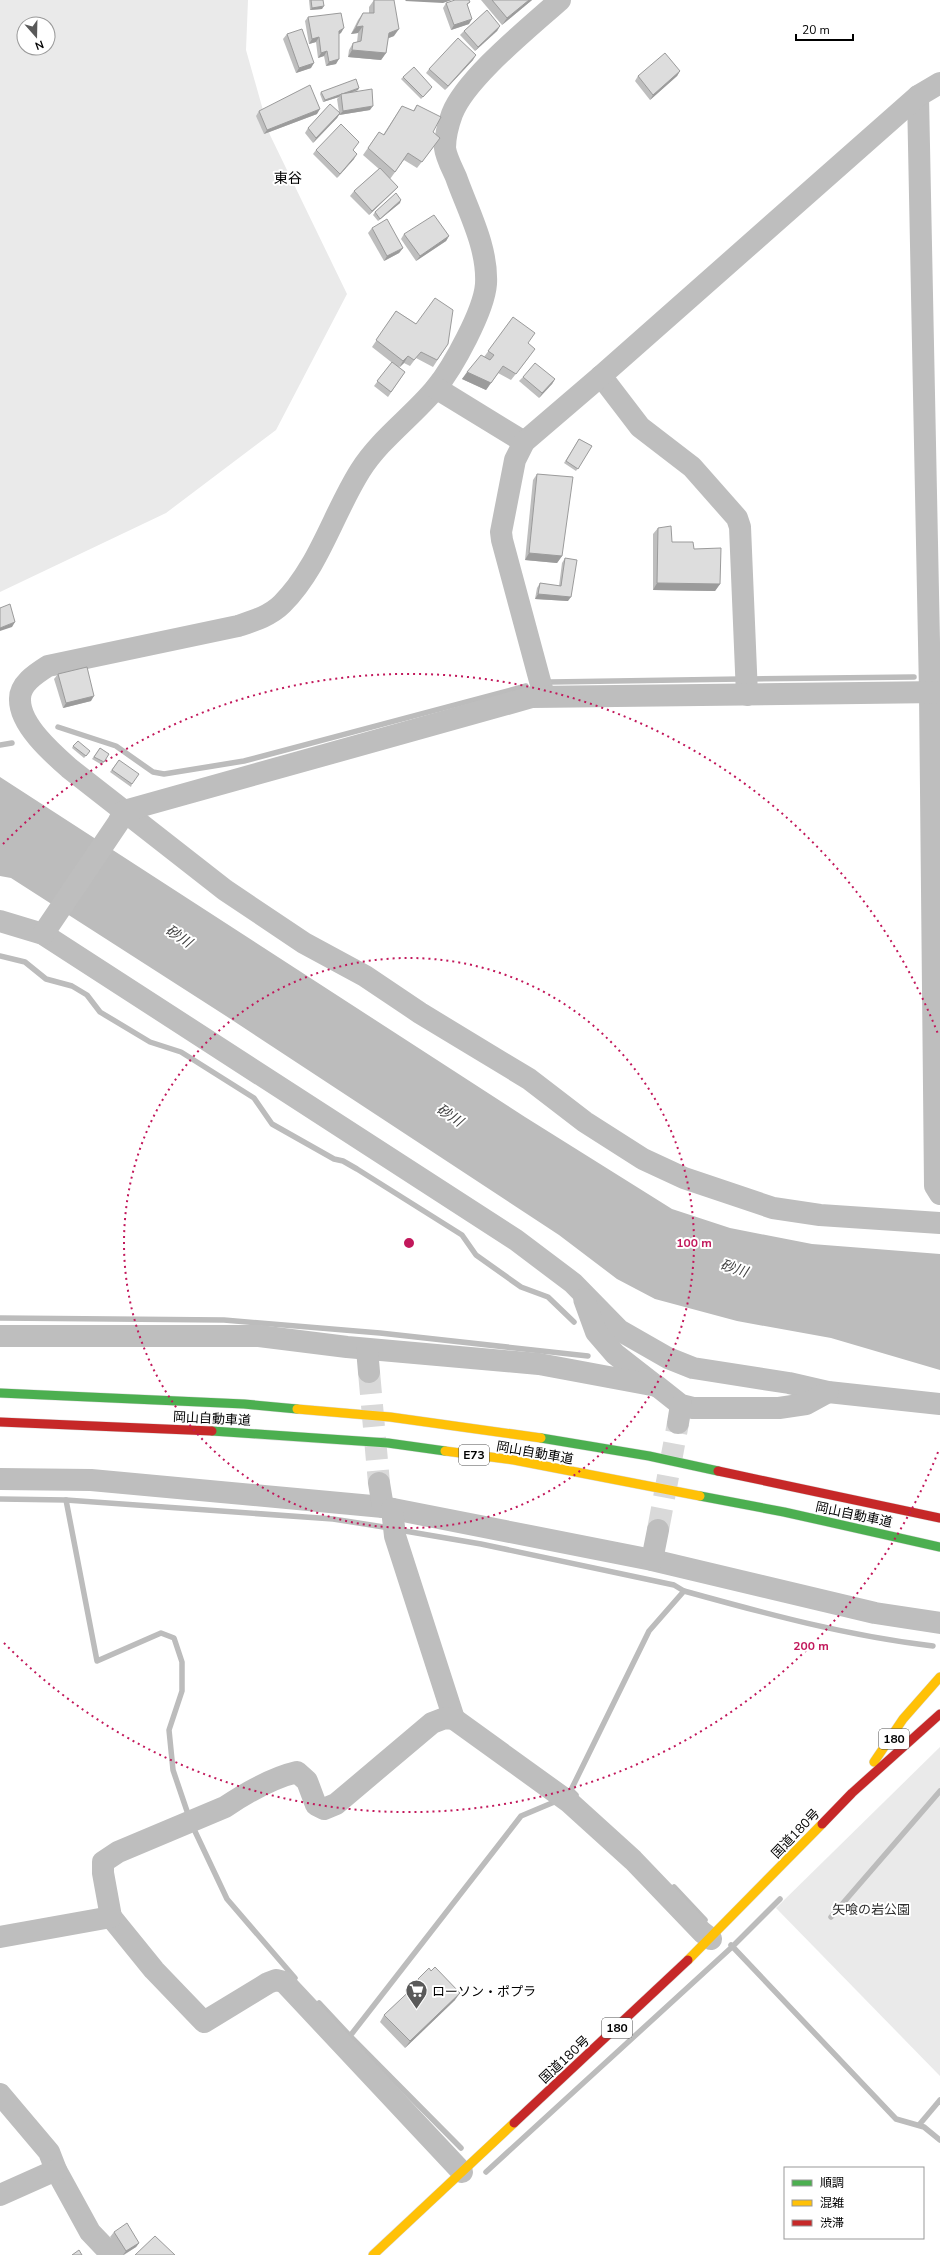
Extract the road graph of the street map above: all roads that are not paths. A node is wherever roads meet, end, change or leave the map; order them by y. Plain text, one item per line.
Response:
1 (560, 0) edge
2 (940, 83) edge
3 (918, 96) junction
4 (601, 376) junction
5 (436, 388) junction
6 (524, 442) junction
7 (747, 684) junction
8 (935, 692) edge
9 (544, 696) junction
10 (121, 817) junction
11 (0, 921) edge
12 (46, 929) junction
13 (940, 1194) edge
14 (940, 1223) edge
15 (583, 1294) junction
16 (0, 1336) edge
17 (367, 1349) junction
18 (369, 1372) tunnel mouth
19 (656, 1386) junction
20 (828, 1392) junction
21 (0, 1393) edge
22 (940, 1404) edge
23 (0, 1422) edge
24 (0, 1479) edge
25 (379, 1483) tunnel mouth
26 (391, 1518) junction
27 (940, 1518) edge
28 (658, 1530) tunnel mouth
29 (940, 1547) edge
30 (652, 1560) junction
31 (940, 1623) edge
32 (940, 1677) edge
33 (940, 1689) edge
34 (940, 1714) edge
35 (454, 1719) junction
36 (852, 1793) junction
37 (111, 1917) junction
38 (0, 1937) edge
39 (711, 1939) junction
40 (0, 2094) edge
41 (56, 2170) junction
42 (462, 2172) junction
43 (0, 2195) edge
44 (112, 2255) edge
45 (374, 2255) edge

1 - 5 street
2 - 3 street
3 - 4 street
3 - 8 street
4 - 6 street
4 - 7 street
5 - 6 street
5 - 10 street
6 - 9 street
7 - 8 street
7 - 9 street
8 - 13 street
9 - 10 street
10 - 12 street
10 - 14 street
11 - 12 street
12 - 15 street
15 - 19 street
15 - 20 street
16 - 17 street
17 - 18 street
17 - 19 street
19 - 20 street
20 - 22 street
21 - 27 highway, 岡山自動車道 / E73
23 - 29 highway, 岡山自動車道 / E73
24 - 26 street
25 - 26 street
26 - 30 street
26 - 35 street
28 - 30 street
30 - 31 street
32 - 36 highway
33 - 36 highway, 国道180号 / 180
34 - 36 highway, 国道180号 / 180
35 - 37 street
35 - 39 street
36 - 39 highway, 国道180号 / 180
37 - 38 street
37 - 42 street
39 - 42 highway, 国道180号 / 180
40 - 41 street
41 - 43 street
41 - 44 street
42 - 45 highway, 国道180号 / 180

